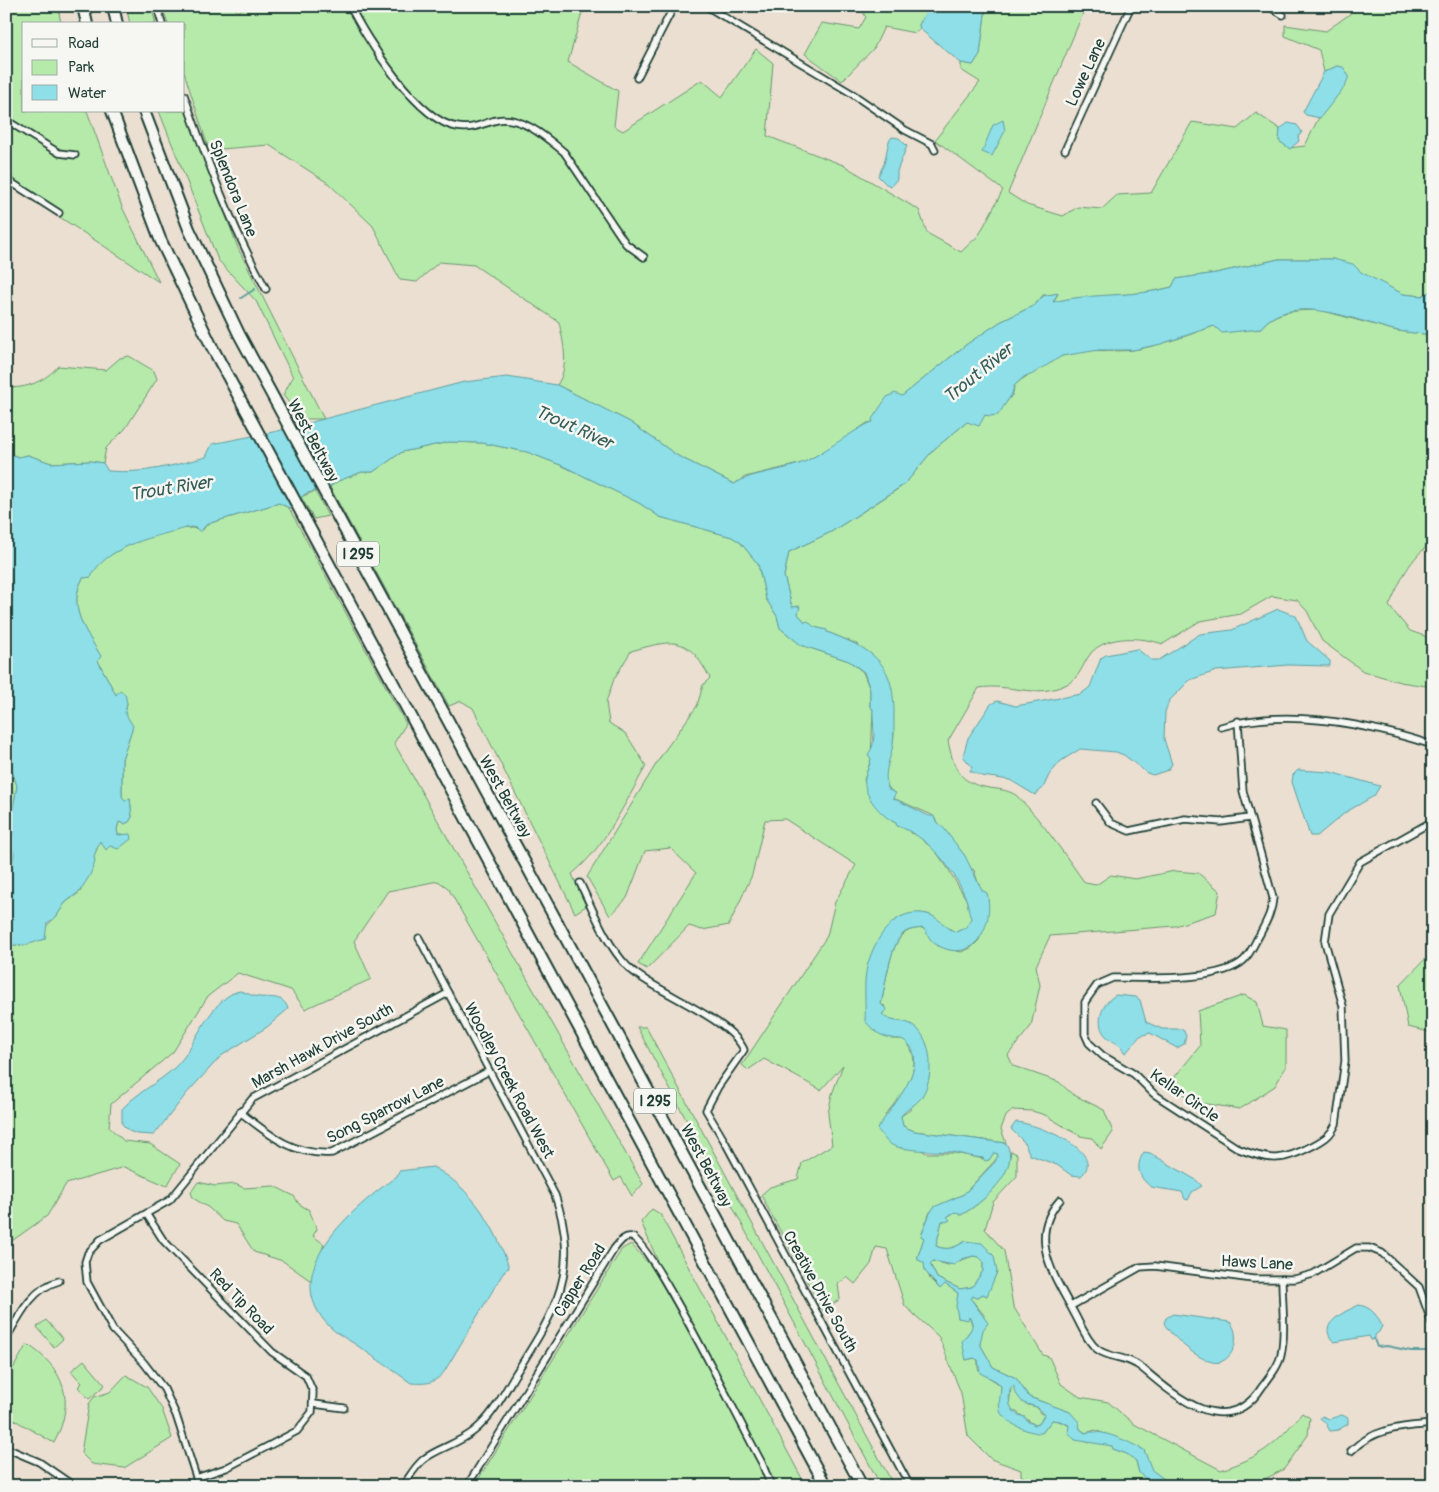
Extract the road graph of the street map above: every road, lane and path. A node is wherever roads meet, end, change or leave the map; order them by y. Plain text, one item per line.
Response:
1 (82, 6) edge
2 (113, 6) edge
3 (157, 6) edge
4 (350, 6) edge
5 (674, 6) edge
6 (706, 6) edge
7 (1131, 6) edge
8 (1268, 6) edge
9 (1283, 15) dead end
10 (86, 22) edge
11 (117, 22) edge
12 (161, 22) edge
13 (637, 78) dead end
14 (185, 98) edge
15 (112, 112) edge
16 (144, 112) edge
17 (6, 120) edge
18 (935, 150) dead end
19 (1064, 150) dead end
20 (75, 155) dead end
21 (6, 179) edge
22 (59, 213) dead end
23 (644, 257) dead end
24 (266, 289) dead end
25 (1238, 722) junction
26 (1220, 727) dead end
27 (1433, 746) edge
28 (1096, 803) dead end
29 (1249, 818) junction
30 (1433, 821) edge
31 (580, 882) dead end
32 (419, 938) dead end
33 (448, 993) junction
34 (489, 1071) junction
35 (240, 1112) junction
36 (1060, 1200) dead end
37 (147, 1215) junction
38 (1282, 1279) junction
39 (60, 1281) dead end
40 (1071, 1306) junction
41 (1433, 1326) edge
42 (6, 1339) edge
43 (314, 1404) junction
44 (344, 1408) dead end
45 (1433, 1424) edge
46 (6, 1448) edge
47 (1351, 1452) dead end
48 (196, 1478) junction
49 (74, 1486) edge
50 (199, 1486) edge
51 (403, 1486) edge
52 (467, 1486) edge
53 (771, 1486) edge
54 (826, 1486) edge
55 (862, 1486) edge
56 (910, 1486) edge

1 - 10 highway
2 - 11 highway
3 - 12 street
4 - 23 street
5 - 13 street
6 - 18 street
7 - 19 street, Lowe Lane
8 - 9 street
14 - 24 street, Splendora Lane
15 - 54 highway, I 295
16 - 55 highway, West Beltway / I 295
17 - 20 street
21 - 22 street
25 - 26 street
25 - 27 street
25 - 29 street, Kellar Circle
28 - 29 street
29 - 30 street, Kellar Circle
31 - 56 street, Creative Drive South
32 - 33 street, Woodley Creek Road West
33 - 34 street, Woodley Creek Road West
33 - 35 street, Marsh Hawk Drive South
34 - 35 street, Song Sparrow Lane
34 - 51 street, Woodley Creek Road West
35 - 37 street, Marsh Hawk Drive South
36 - 40 street
37 - 43 street, Red Tip Road
37 - 48 street, Marsh Hawk Drive South
38 - 40 street, Haws Lane
38 - 40 street
38 - 41 street, Haws Lane
39 - 42 street
43 - 44 street
43 - 48 street
45 - 47 street
46 - 49 street
48 - 50 street
52 - 53 street, Capper Road

